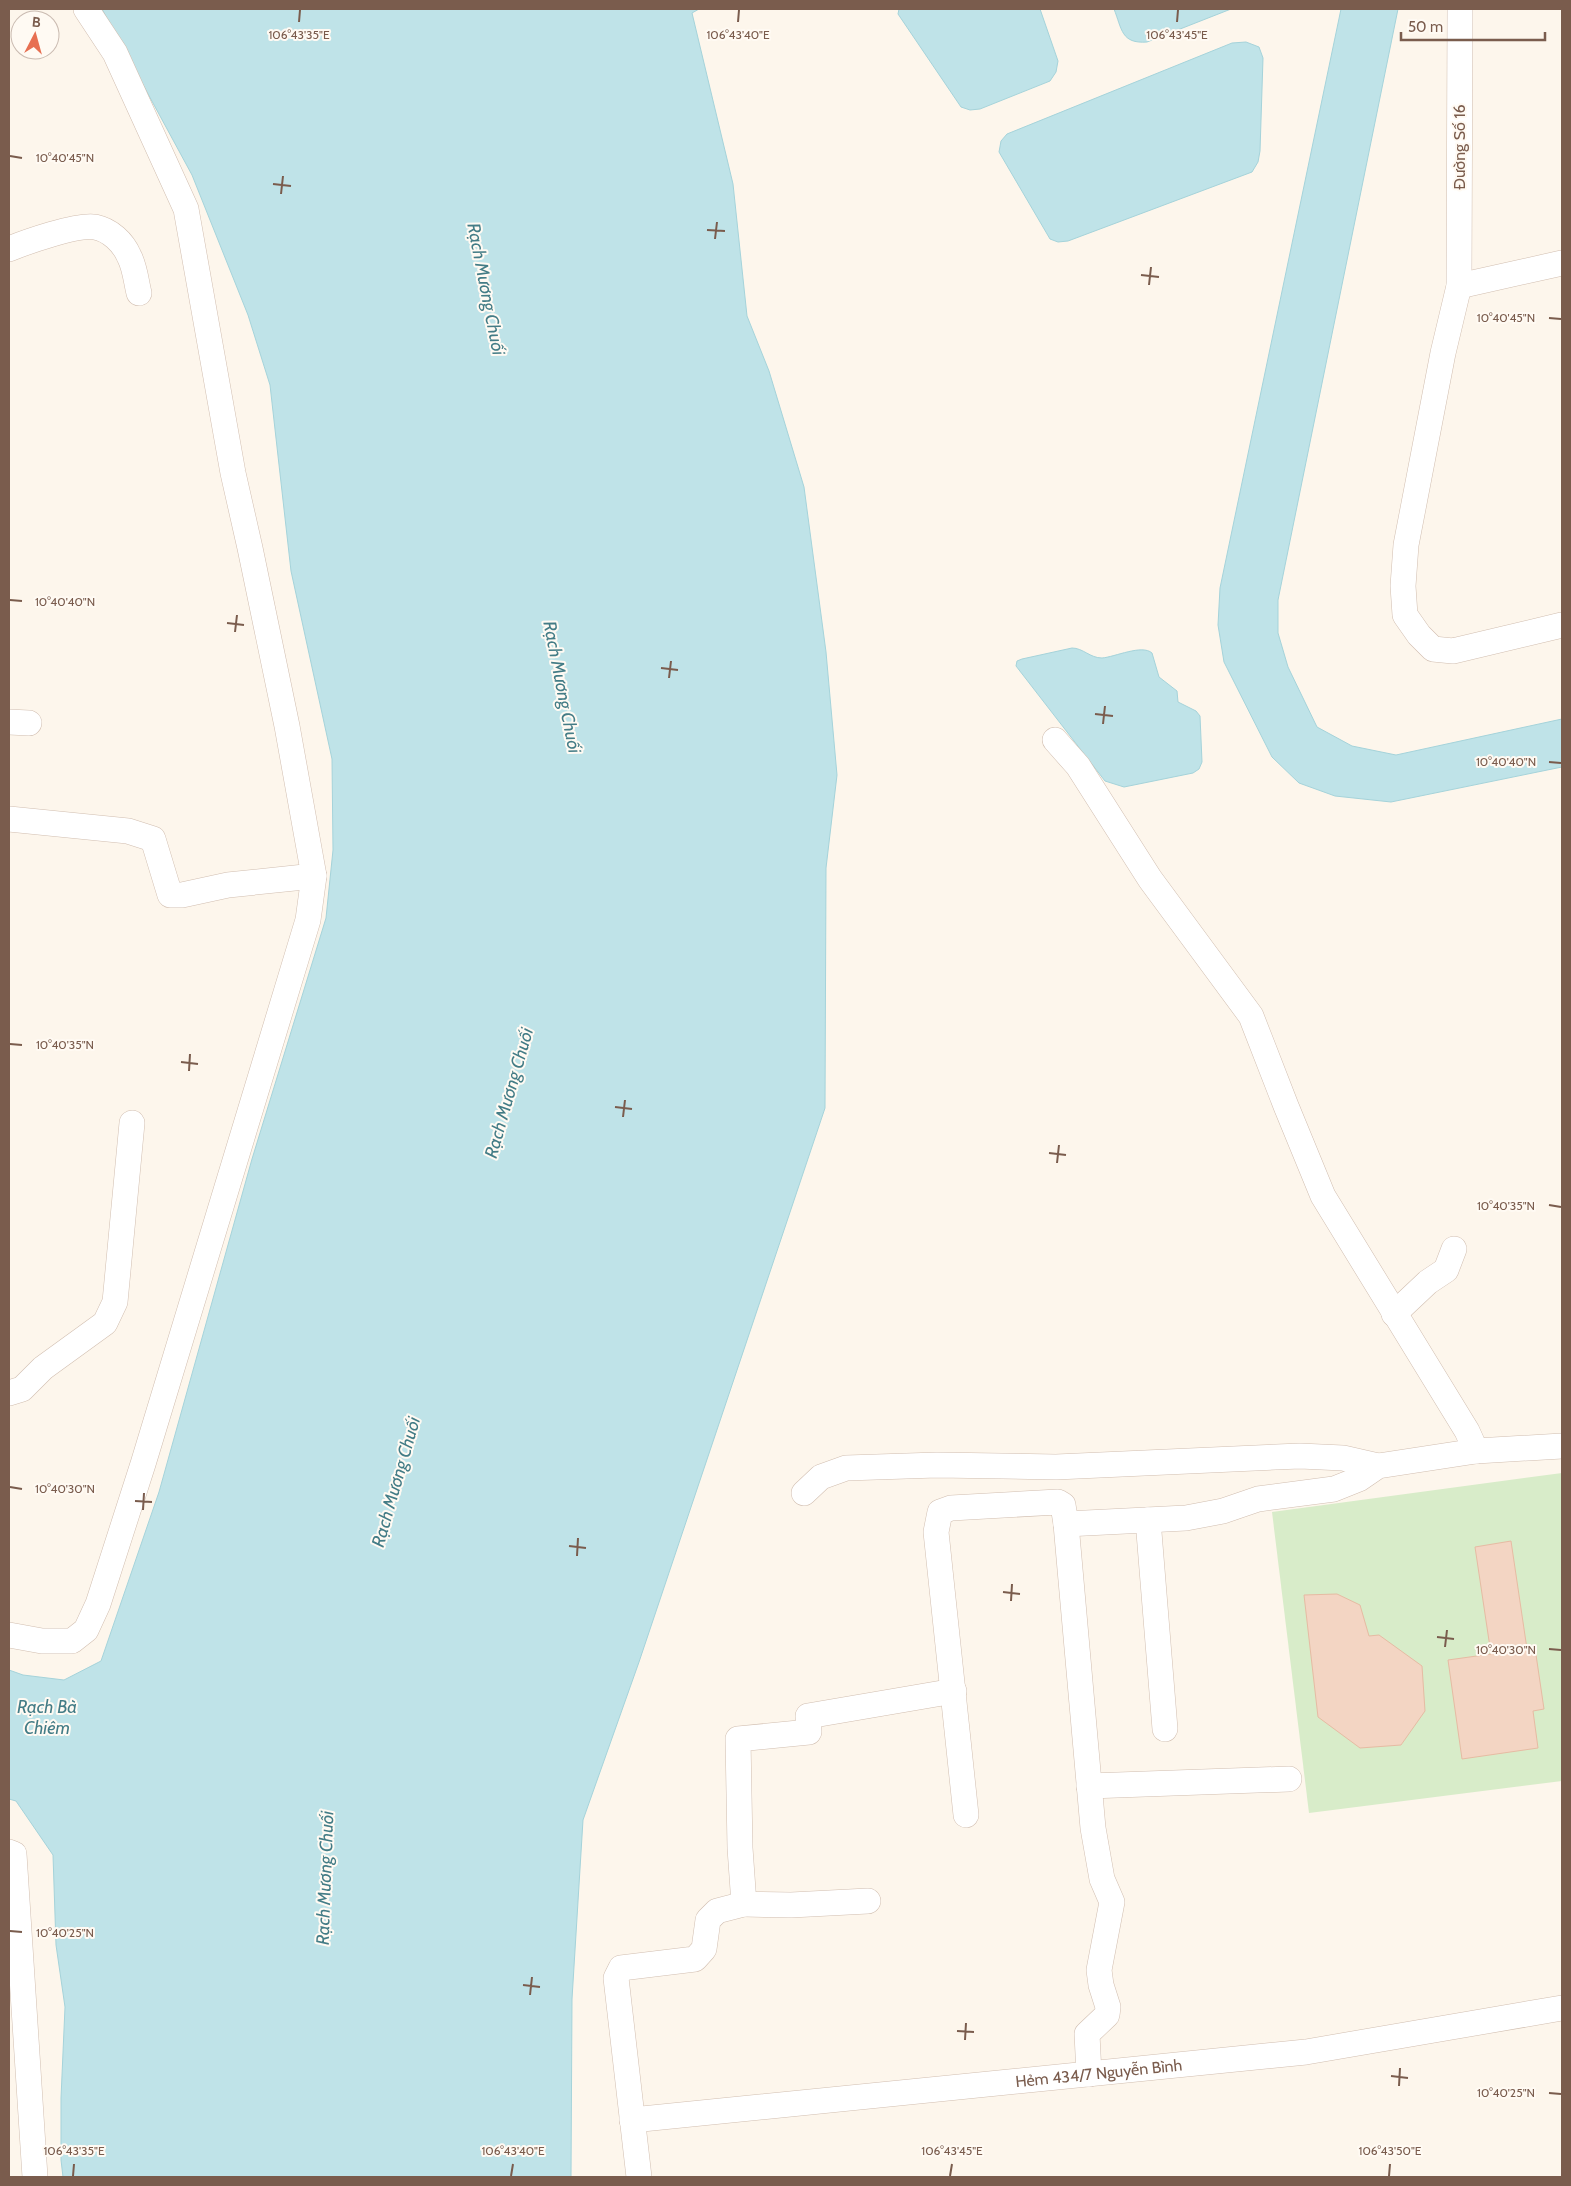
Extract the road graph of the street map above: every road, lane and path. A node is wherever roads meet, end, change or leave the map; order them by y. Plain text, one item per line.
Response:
1 (86, 9) edge
2 (1460, 9) edge
3 (9, 250) edge
4 (1562, 264) edge
5 (1459, 286) junction
6 (139, 293) dead end
7 (1562, 625) edge
8 (1055, 740) dead end
9 (9, 819) edge
10 (314, 876) junction
11 (132, 1123) dead end
12 (1454, 1249) dead end
13 (1394, 1314) junction
14 (9, 1393) edge
15 (1562, 1446) edge
16 (1476, 1451) junction
17 (1378, 1466) junction
18 (804, 1493) dead end
19 (1148, 1520) junction
20 (1066, 1524) junction
21 (9, 1635) edge
22 (954, 1691) junction
23 (1166, 1729) dead end
24 (1289, 1779) dead end
25 (1089, 1786) junction
26 (966, 1815) dead end
27 (9, 1852) edge
28 (868, 1901) dead end
29 (744, 1904) junction
30 (16, 1972) edge
31 (1562, 2008) edge
32 (1089, 2074) junction
33 (632, 2120) junction
34 (35, 2177) edge
35 (639, 2177) edge

1 - 10 street
2 - 5 street, Đường Số 16
3 - 6 street
4 - 5 street
5 - 7 street, Đường Số 16
8 - 13 street
9 - 10 street
10 - 21 street
11 - 14 street
12 - 13 street
13 - 16 street
15 - 16 street
16 - 17 street
17 - 18 street
17 - 19 street
19 - 20 street
19 - 23 street
20 - 22 street
20 - 25 street
22 - 26 street
22 - 29 street
24 - 25 street
25 - 32 street
27 - 30 street
28 - 29 street
29 - 33 street
30 - 34 street
31 - 32 street, Hẻm 434/7 Nguyễn Bình
32 - 33 street, Hẻm 434/7 Nguyễn Bình
33 - 35 street

